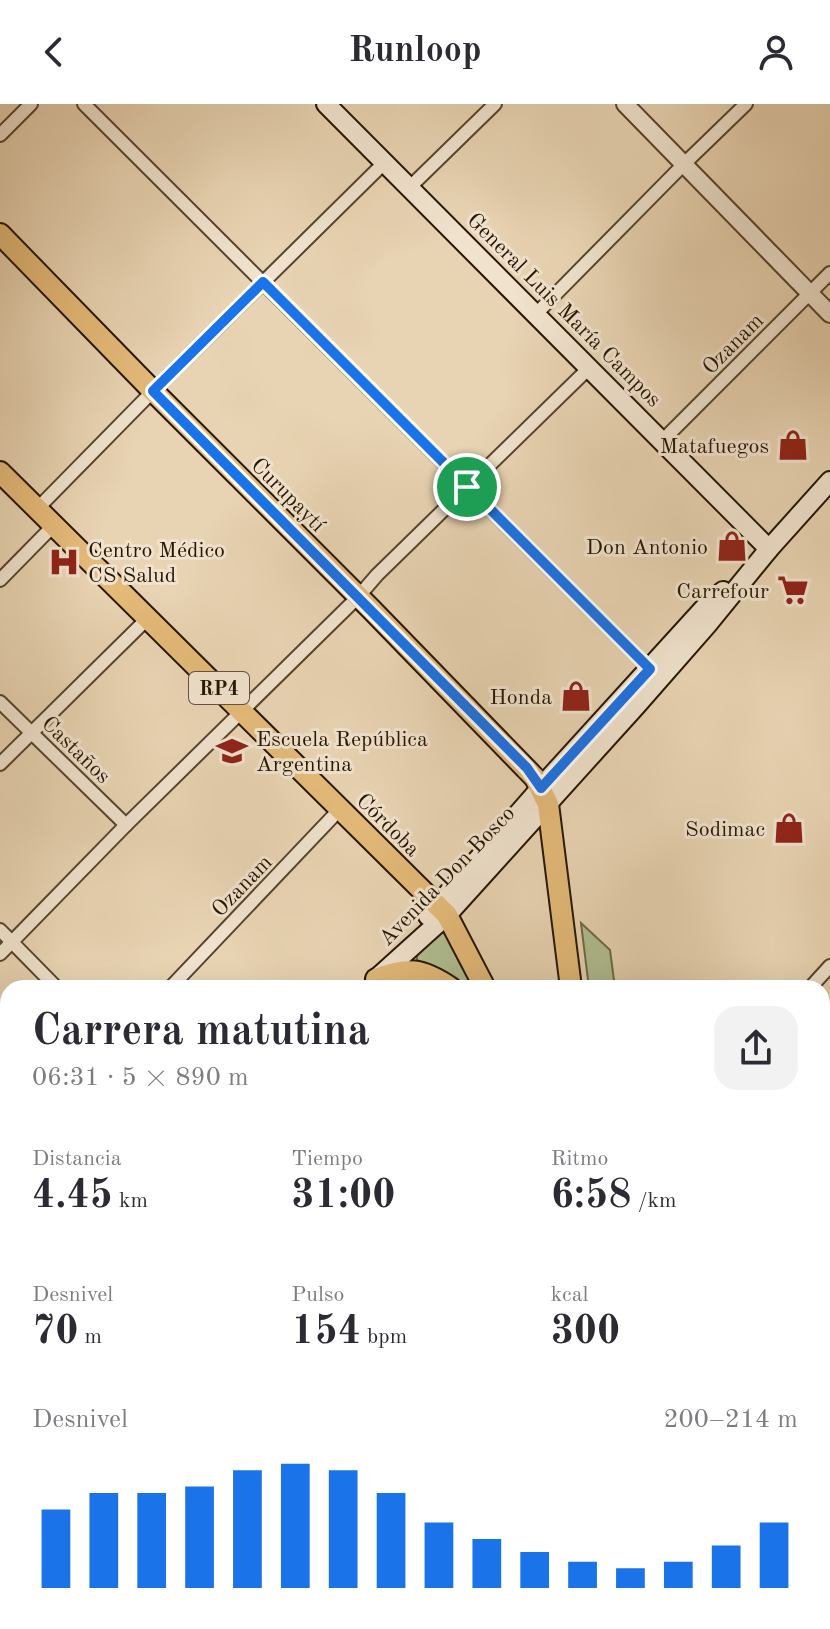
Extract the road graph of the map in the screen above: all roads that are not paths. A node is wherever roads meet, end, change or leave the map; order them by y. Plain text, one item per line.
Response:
1 (31, 104) edge
2 (84, 104) edge
3 (326, 104) edge
4 (495, 104) edge
5 (625, 104) edge
6 (746, 104) edge
7 (0, 135) edge
8 (384, 163) junction
9 (683, 165) junction
10 (409, 188) junction
11 (0, 234) edge
12 (830, 273) edge
13 (263, 282) junction
14 (810, 293) junction
15 (536, 314) junction
16 (830, 314) edge
17 (589, 368) junction
18 (153, 391) junction
19 (662, 441) junction
20 (0, 472) edge
21 (830, 481) edge
22 (467, 487) junction
23 (37, 509) junction
24 (54, 525) junction
25 (769, 549) junction
26 (0, 580) edge
27 (358, 597) junction
28 (147, 619) junction
29 (650, 669) junction
30 (0, 702) edge
31 (242, 711) junction
32 (31, 734) junction
33 (0, 764) edge
34 (545, 796) junction
35 (340, 809) junction
36 (126, 825) junction
37 (442, 910) junction
38 (0, 930) edge
39 (12, 942) junction
40 (0, 954) edge
41 (49, 980) edge
42 (178, 980) edge
43 (375, 980) edge
44 (377, 980) edge
45 (438, 980) edge
46 (481, 980) edge
47 (570, 980) edge

1 - 7 street
2 - 13 street
3 - 8 main road, General Luis María Campos
4 - 10 street
5 - 9 street
6 - 9 street
8 - 10 main road, General Luis María Campos
8 - 13 street
9 - 14 street
9 - 15 street
10 - 15 main road, General Luis María Campos
11 - 18 main road, Curupaytí
12 - 14 street, Ozanam
13 - 18 street
13 - 22 street
14 - 16 street
14 - 19 street, Ozanam
15 - 17 main road, General Luis María Campos
17 - 19 main road, General Luis María Campos
17 - 22 street
18 - 23 street
18 - 27 main road, Curupaytí
19 - 25 main road, General Luis María Campos
20 - 23 main road, Córdoba / RP4
21 - 25 main road, Avenida Don Bosco
22 - 27 street
22 - 29 street
23 - 24 main road, Córdoba / RP4
24 - 26 street
24 - 28 main road, Córdoba / RP4
25 - 29 main road, Avenida Don Bosco
25 - 34 main road, Avenida Don Bosco
27 - 31 street
27 - 34 main road, Curupaytí
28 - 31 main road, Córdoba / RP4
28 - 32 street
29 - 34 main road, Avenida Don Bosco
30 - 32 street, Castaños
31 - 35 main road, Córdoba / RP4
31 - 36 street
32 - 33 street
32 - 36 street, Castaños
34 - 37 main road, Avenida Don Bosco
34 - 47 main road
35 - 37 main road, Córdoba / RP4
35 - 42 street, Ozanam
36 - 39 street
37 - 43 main road, Avenida Don Bosco
37 - 46 main road, RP4
38 - 39 street
39 - 40 street
39 - 41 street
44 - 45 main road

